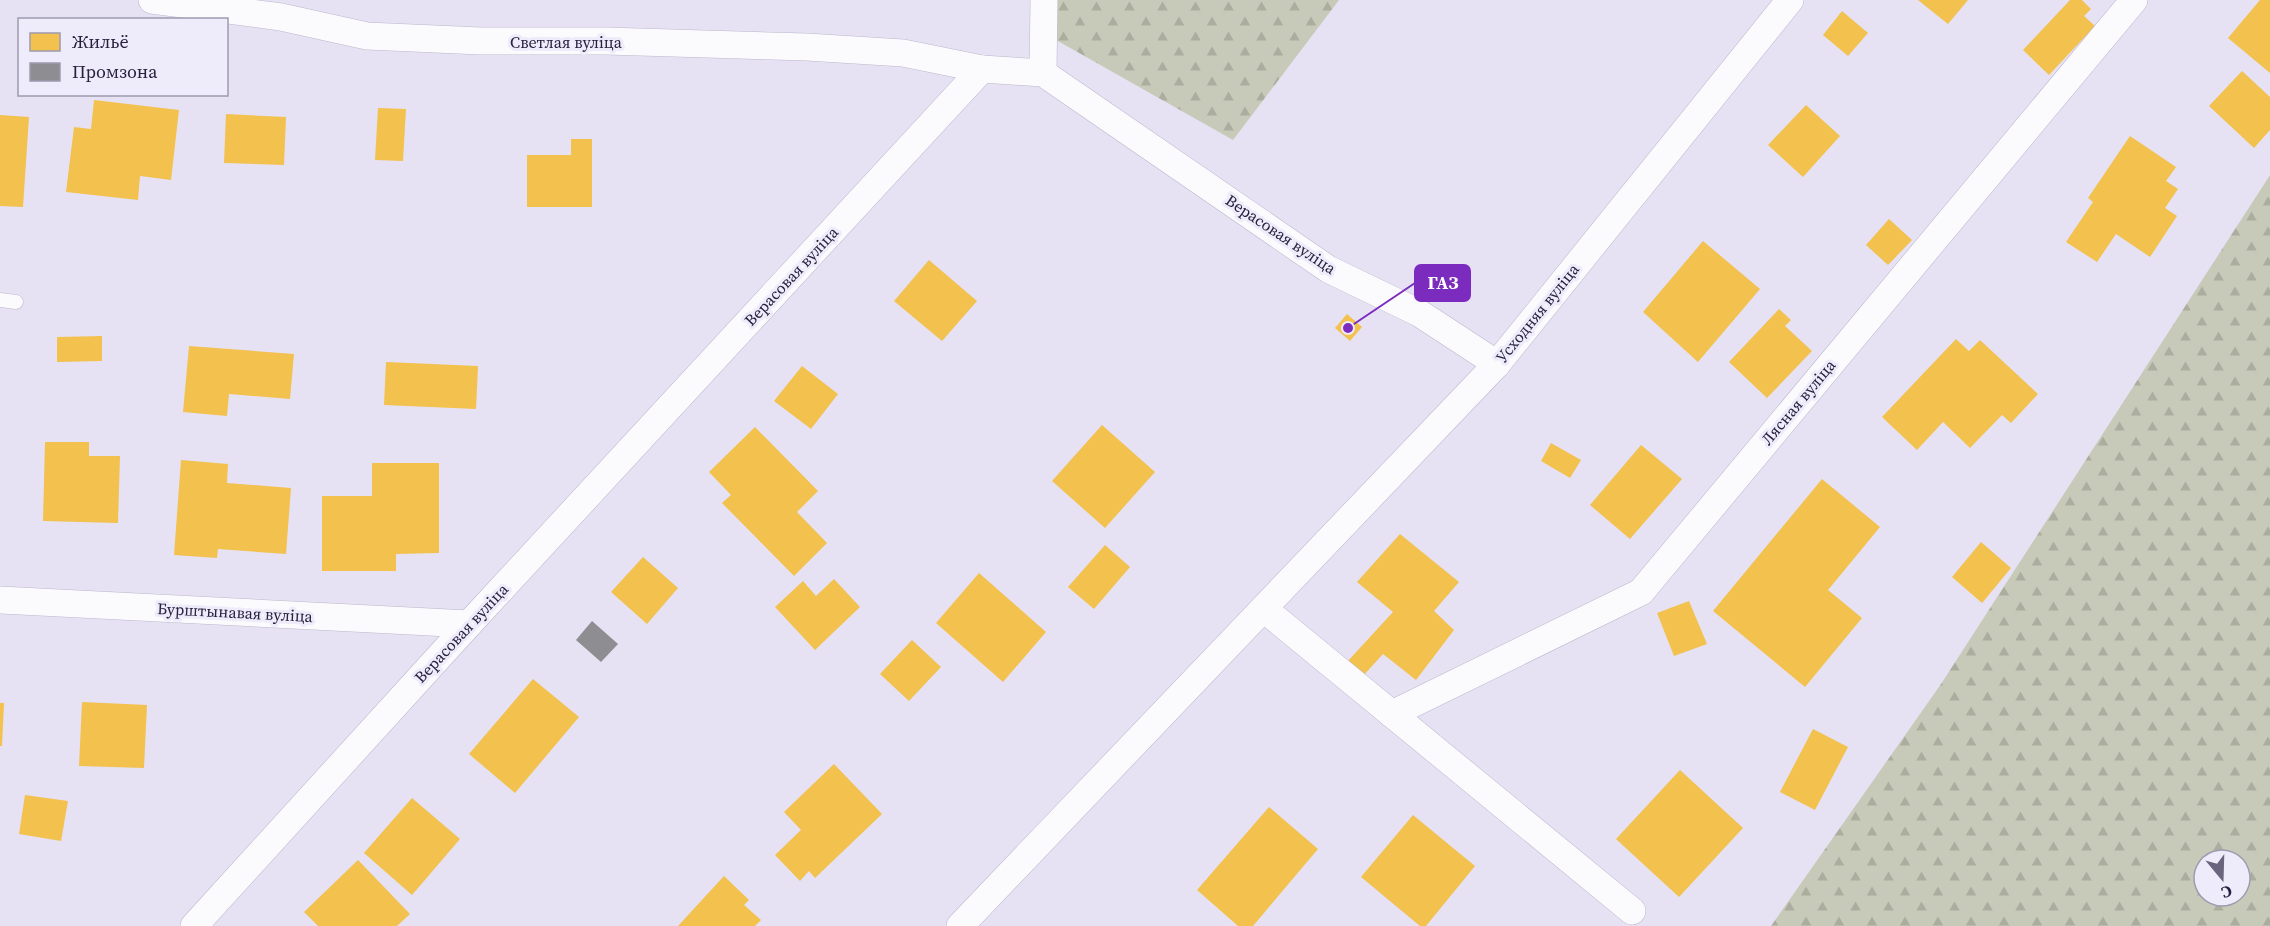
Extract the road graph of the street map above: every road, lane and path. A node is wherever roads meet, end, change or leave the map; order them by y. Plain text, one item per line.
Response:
1 (152, 0) edge
2 (1044, 0) edge
3 (1790, 0) edge
4 (2134, 0) edge
5 (982, 69) junction
6 (1043, 74) junction
7 (0, 300) edge
8 (16, 302) dead end
9 (1497, 364) junction
10 (0, 600) edge
11 (1264, 609) junction
12 (469, 624) junction
13 (1392, 714) junction
14 (1632, 911) dead end
15 (194, 926) edge
16 (960, 926) edge

1 - 5 street, Светлая вуліца
2 - 6 street
3 - 9 street, Усходняя вуліца
4 - 13 street, Лясная вуліца
5 - 6 street, Верасовая вуліца
5 - 12 street, Верасовая вуліца
6 - 9 street, Верасовая вуліца
7 - 8 lane
9 - 11 street, Усходняя вуліца
10 - 12 street, Бурштынавая вуліца
11 - 13 street
11 - 16 street, Усходняя вуліца
12 - 15 street, Верасовая вуліца
13 - 14 street

